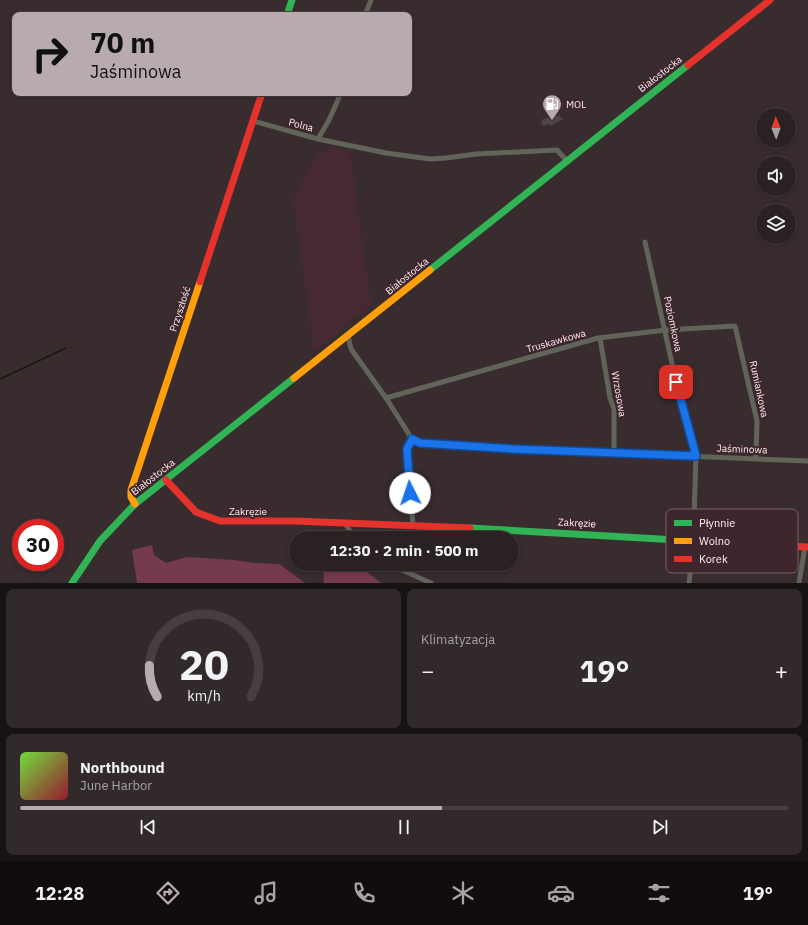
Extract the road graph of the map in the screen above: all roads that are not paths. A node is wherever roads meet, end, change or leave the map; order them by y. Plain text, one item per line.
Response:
1 (292, 0) edge
2 (371, 0) edge
3 (770, 0) edge
4 (288, 12) edge
5 (366, 12) edge
6 (261, 96) edge
7 (340, 96) edge
8 (252, 121) junction
9 (318, 139) junction
10 (567, 161) junction
11 (645, 242) dead end
12 (735, 326) joint
13 (666, 330) junction
14 (348, 336) junction
15 (600, 338) junction
16 (386, 398) junction
17 (412, 439) junction
18 (614, 453) junction
19 (696, 456) junction
20 (756, 458) junction
21 (808, 461) edge
22 (166, 480) junction
23 (135, 504) junction
24 (694, 509) edge
25 (344, 523) junction
26 (413, 526) junction
27 (349, 531) edge
28 (666, 538) edge
29 (807, 547) edge
30 (404, 571) edge
31 (690, 573) edge
32 (72, 583) edge
33 (431, 583) edge
34 (689, 583) edge
35 (799, 583) edge

1 - 4 street
2 - 5 street
3 - 10 street, Białostocka
6 - 8 street, Przyszłość
7 - 9 street, Polna
8 - 9 street, Polna
8 - 23 street, Przyszłość
9 - 10 street
10 - 14 street, Białostocka
11 - 13 street, Poziomkowa
12 - 13 street, Truskawkowa
12 - 20 street, Rumiankowa
13 - 15 street, Truskawkowa
13 - 19 street, Poziomkowa
14 - 16 street
14 - 22 street, Białostocka
15 - 16 street, Truskawkowa
15 - 18 street, Wrzosowa
16 - 17 street
17 - 18 street, Jaśminowa
17 - 26 street
18 - 19 street, Jaśminowa
19 - 20 street, Jaśminowa
19 - 24 street, Poziomkowa
20 - 21 street, Jaśminowa
22 - 23 street, Białostocka
22 - 25 street, Zakręzie
23 - 32 street, Białostocka
25 - 26 street, Zakręzie
25 - 27 street
26 - 28 street, Zakręzie
29 - 35 street
30 - 33 street
31 - 34 street, Poziomkowa

